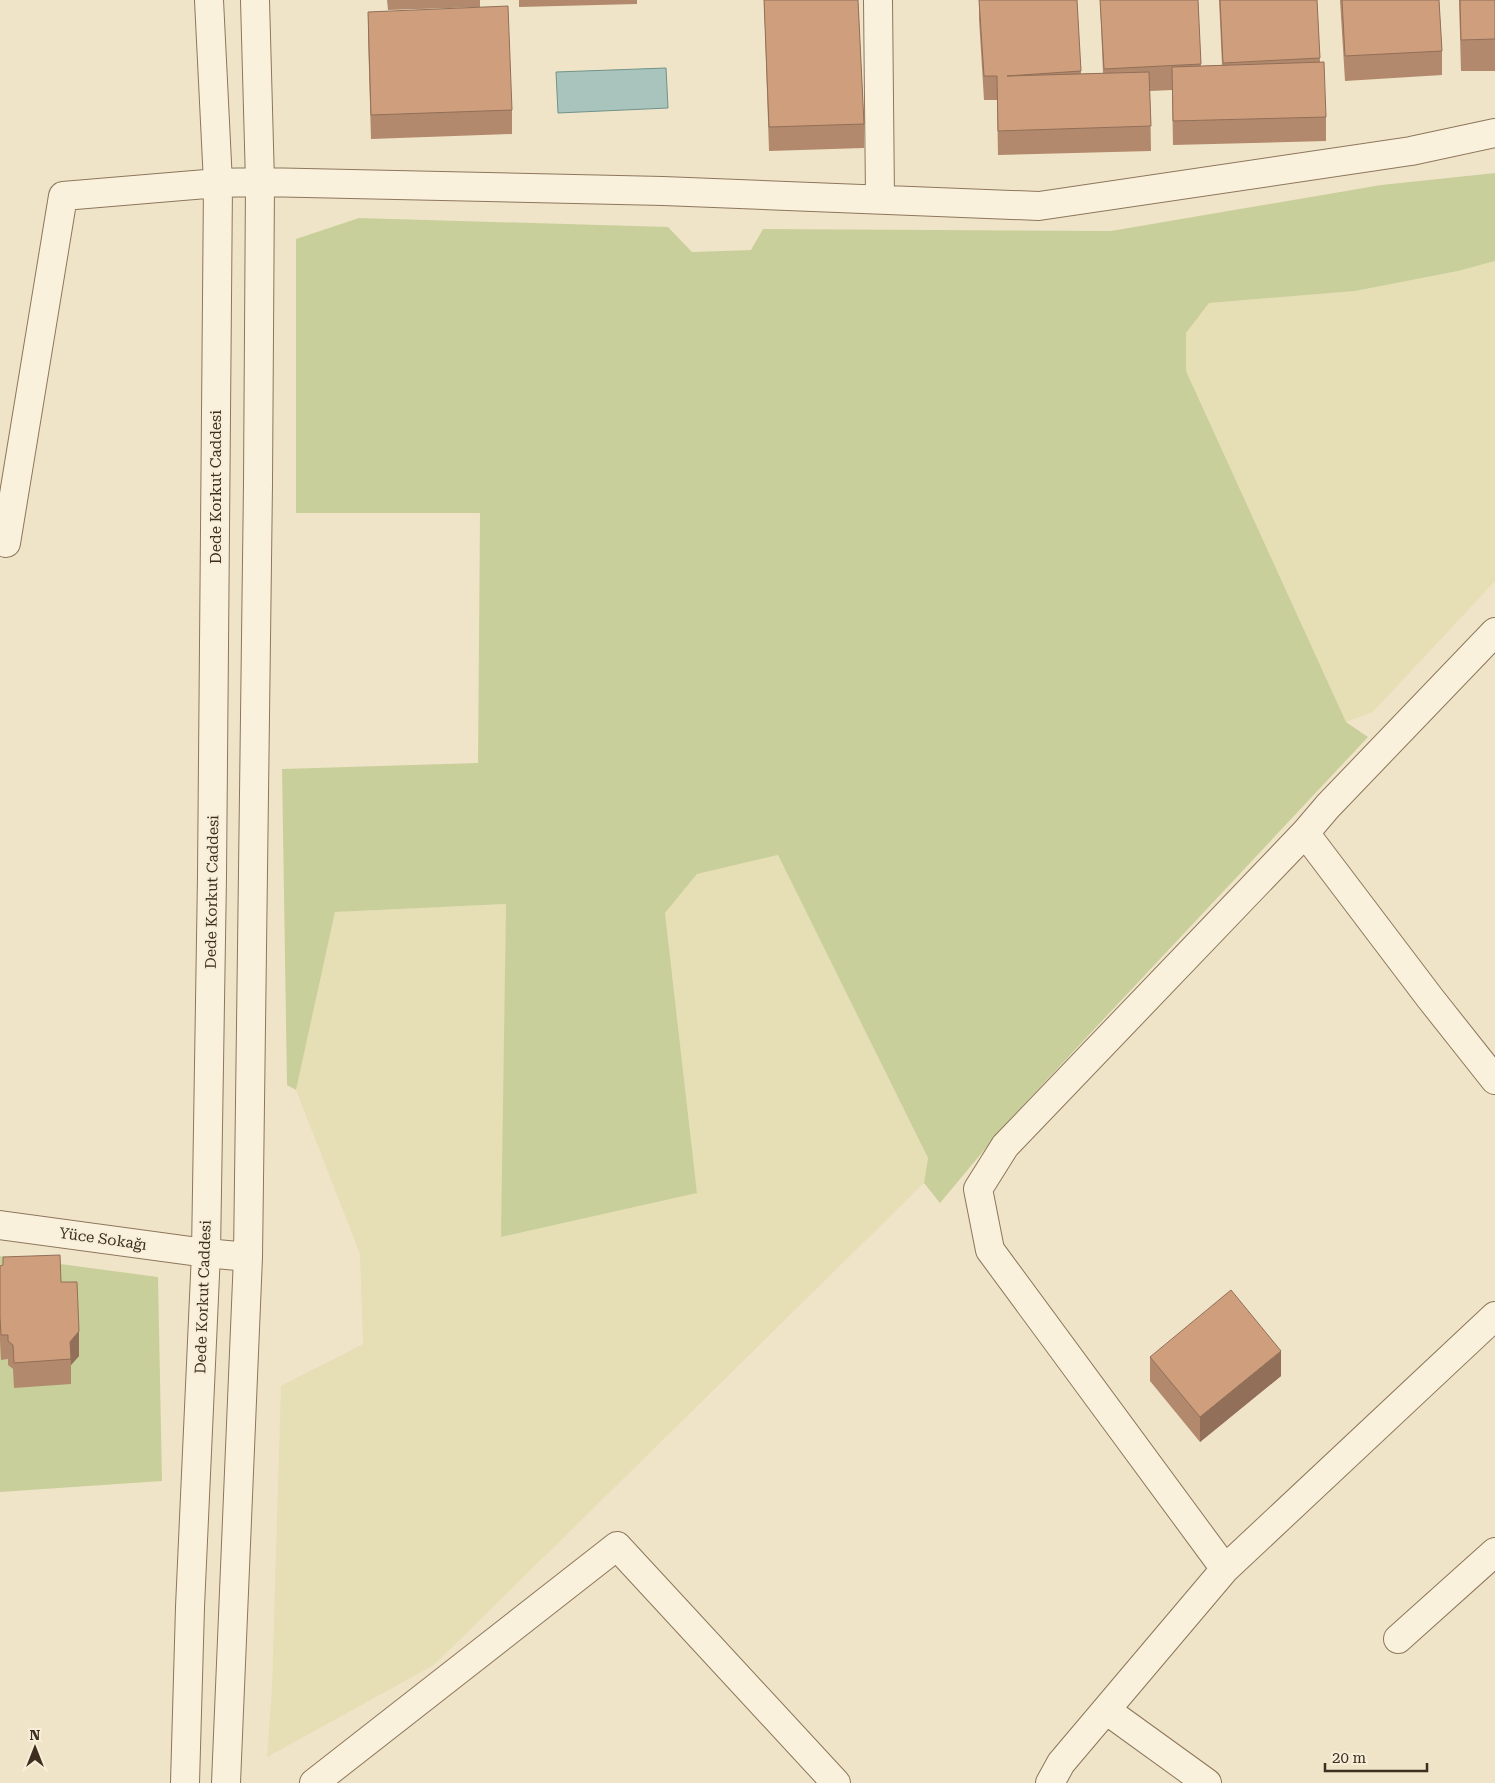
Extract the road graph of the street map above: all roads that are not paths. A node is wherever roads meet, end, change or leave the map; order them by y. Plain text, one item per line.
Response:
1 (209, 0) edge
2 (255, 0) edge
3 (878, 0) edge
4 (1495, 133) edge
5 (260, 182) junction
6 (218, 183) junction
7 (880, 198) junction
8 (6, 543) dead end
9 (1495, 632) edge
10 (1305, 833) junction
11 (1495, 1080) edge
12 (0, 1225) edge
13 (206, 1253) junction
14 (248, 1257) junction
15 (1495, 1316) edge
16 (1495, 1552) edge
17 (1225, 1569) junction
18 (1398, 1639) dead end
19 (1106, 1710) junction
20 (184, 1783) edge
21 (226, 1783) edge
22 (314, 1783) edge
23 (836, 1783) edge
24 (1050, 1783) edge
25 (1207, 1783) edge

1 - 6 street, Dede Korkut Caddesi
2 - 5 street
3 - 7 street
4 - 7 street
5 - 6 street
5 - 7 street
5 - 14 street
6 - 8 street
6 - 13 street, Dede Korkut Caddesi
9 - 10 street
10 - 11 street
10 - 17 street
12 - 13 street, Yüce Sokağı
13 - 14 street, Yüce Sokağı
13 - 20 street, Dede Korkut Caddesi
14 - 21 street
15 - 17 street
16 - 18 street
17 - 19 street
19 - 24 street
19 - 25 street
22 - 23 street

